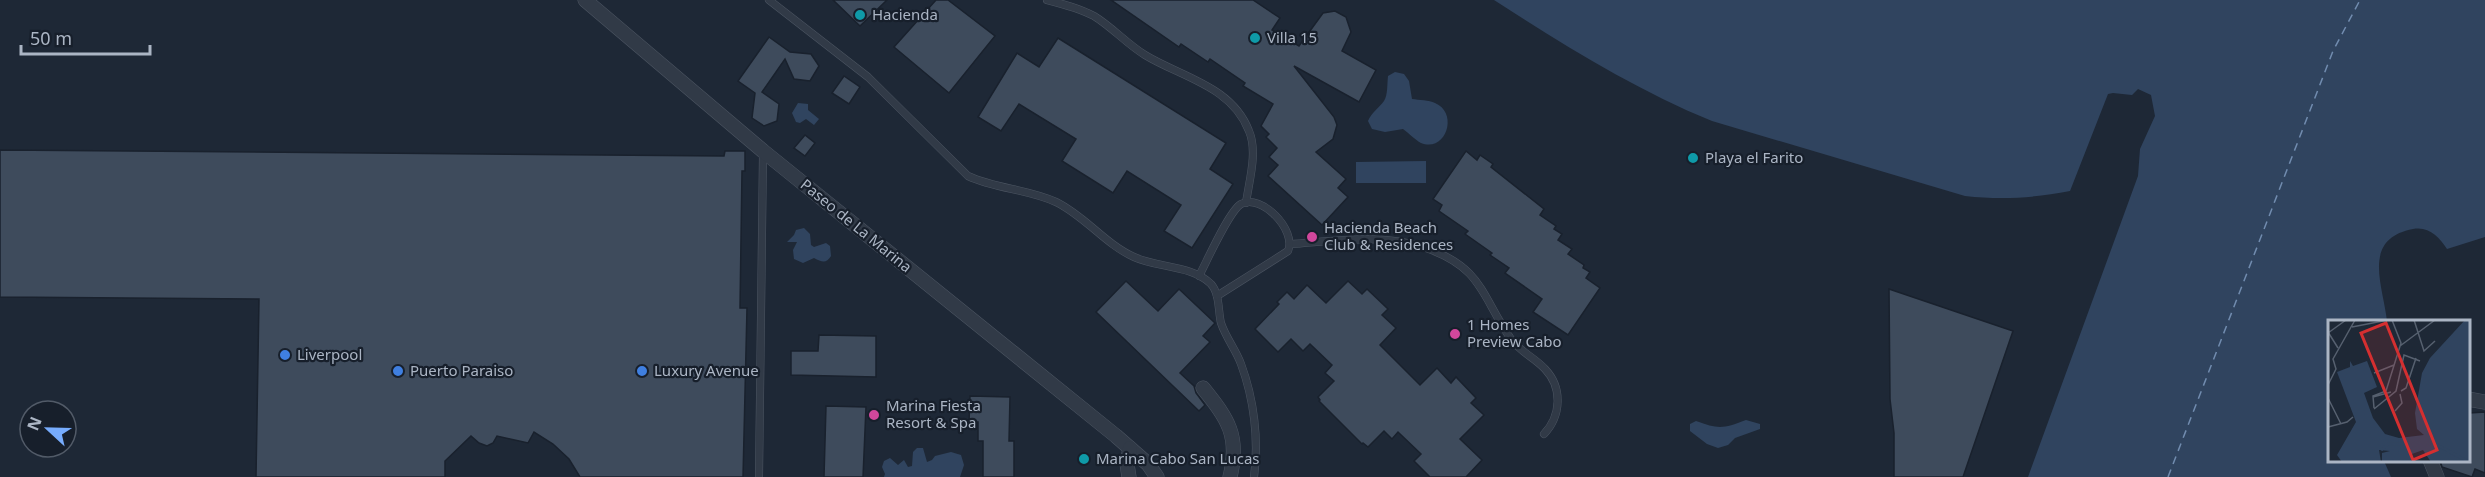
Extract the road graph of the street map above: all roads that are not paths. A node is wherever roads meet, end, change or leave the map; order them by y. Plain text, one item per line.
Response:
1 (585, 0) edge
2 (769, 0) edge
3 (1047, 0) edge
4 (763, 151) junction
5 (1246, 203) junction
6 (1290, 244) junction
7 (1199, 276) junction
8 (1217, 296) junction
9 (1203, 388) dead end
10 (2470, 399) edge
11 (2485, 402) edge
12 (1544, 434) dead end
13 (1130, 448) junction
14 (2431, 462) edge
15 (759, 477) edge
16 (1129, 477) edge
17 (1157, 477) edge
18 (1230, 477) edge
19 (1254, 477) edge
20 (2437, 477) edge

1 - 4 street, Paseo de La Marina
2 - 7 lane
3 - 5 lane
4 - 13 street, Paseo de La Marina
4 - 15 lane
5 - 6 lane
5 - 7 lane
6 - 8 lane
6 - 12 lane
7 - 8 lane
8 - 19 lane
9 - 18 street
10 - 11 street
13 - 16 street
13 - 17 street, Paseo de La Marina
14 - 20 street

